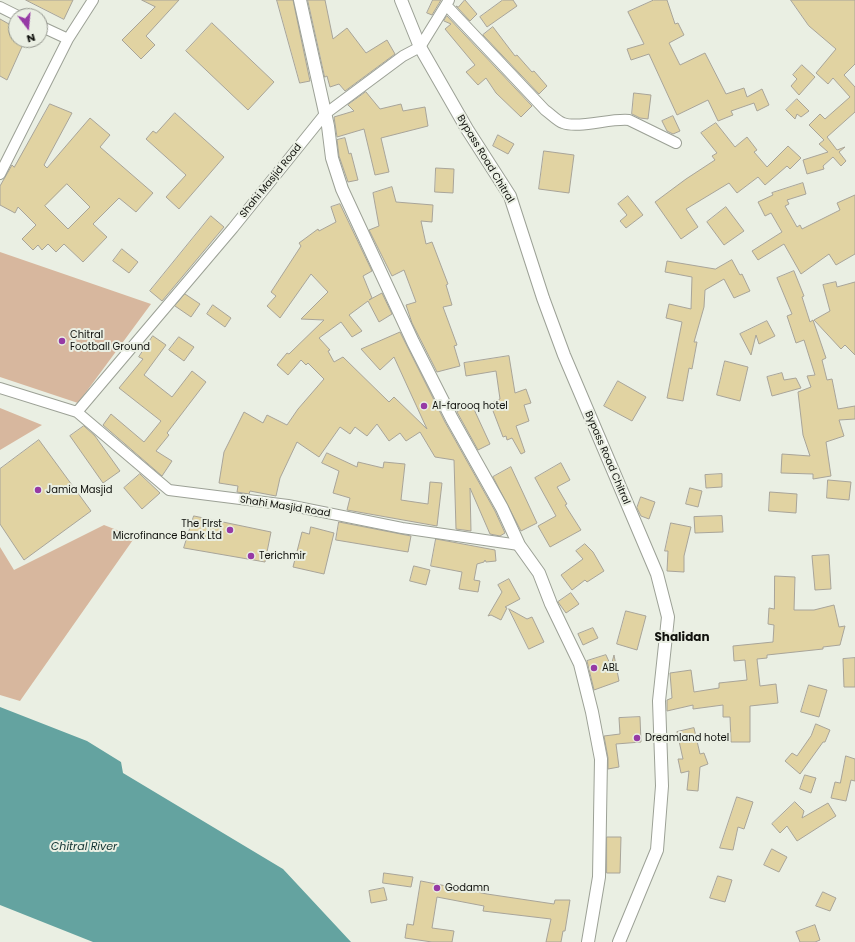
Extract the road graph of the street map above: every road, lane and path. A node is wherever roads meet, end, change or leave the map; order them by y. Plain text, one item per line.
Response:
1 (93, 0) edge
2 (300, 0) edge
3 (401, 0) edge
4 (448, 2) edge
5 (48, 30) edge
6 (68, 39) junction
7 (420, 47) junction
8 (325, 114) junction
9 (676, 143) dead end
10 (0, 174) edge
11 (0, 388) edge
12 (77, 412) junction
13 (519, 545) junction
14 (588, 942) edge
15 (619, 942) edge

1 - 6 street
2 - 8 street
3 - 7 street, Bypass Road Chitral
4 - 7 street
4 - 9 street
5 - 6 street
6 - 10 street
7 - 8 street, Shahi Masjid Road
7 - 15 street, Bypass Road Chitral
8 - 12 street, Shahi Masjid Road
8 - 13 street
11 - 12 street, Shahi Masjid Road
12 - 13 street, Shahi Masjid Road
13 - 14 street

